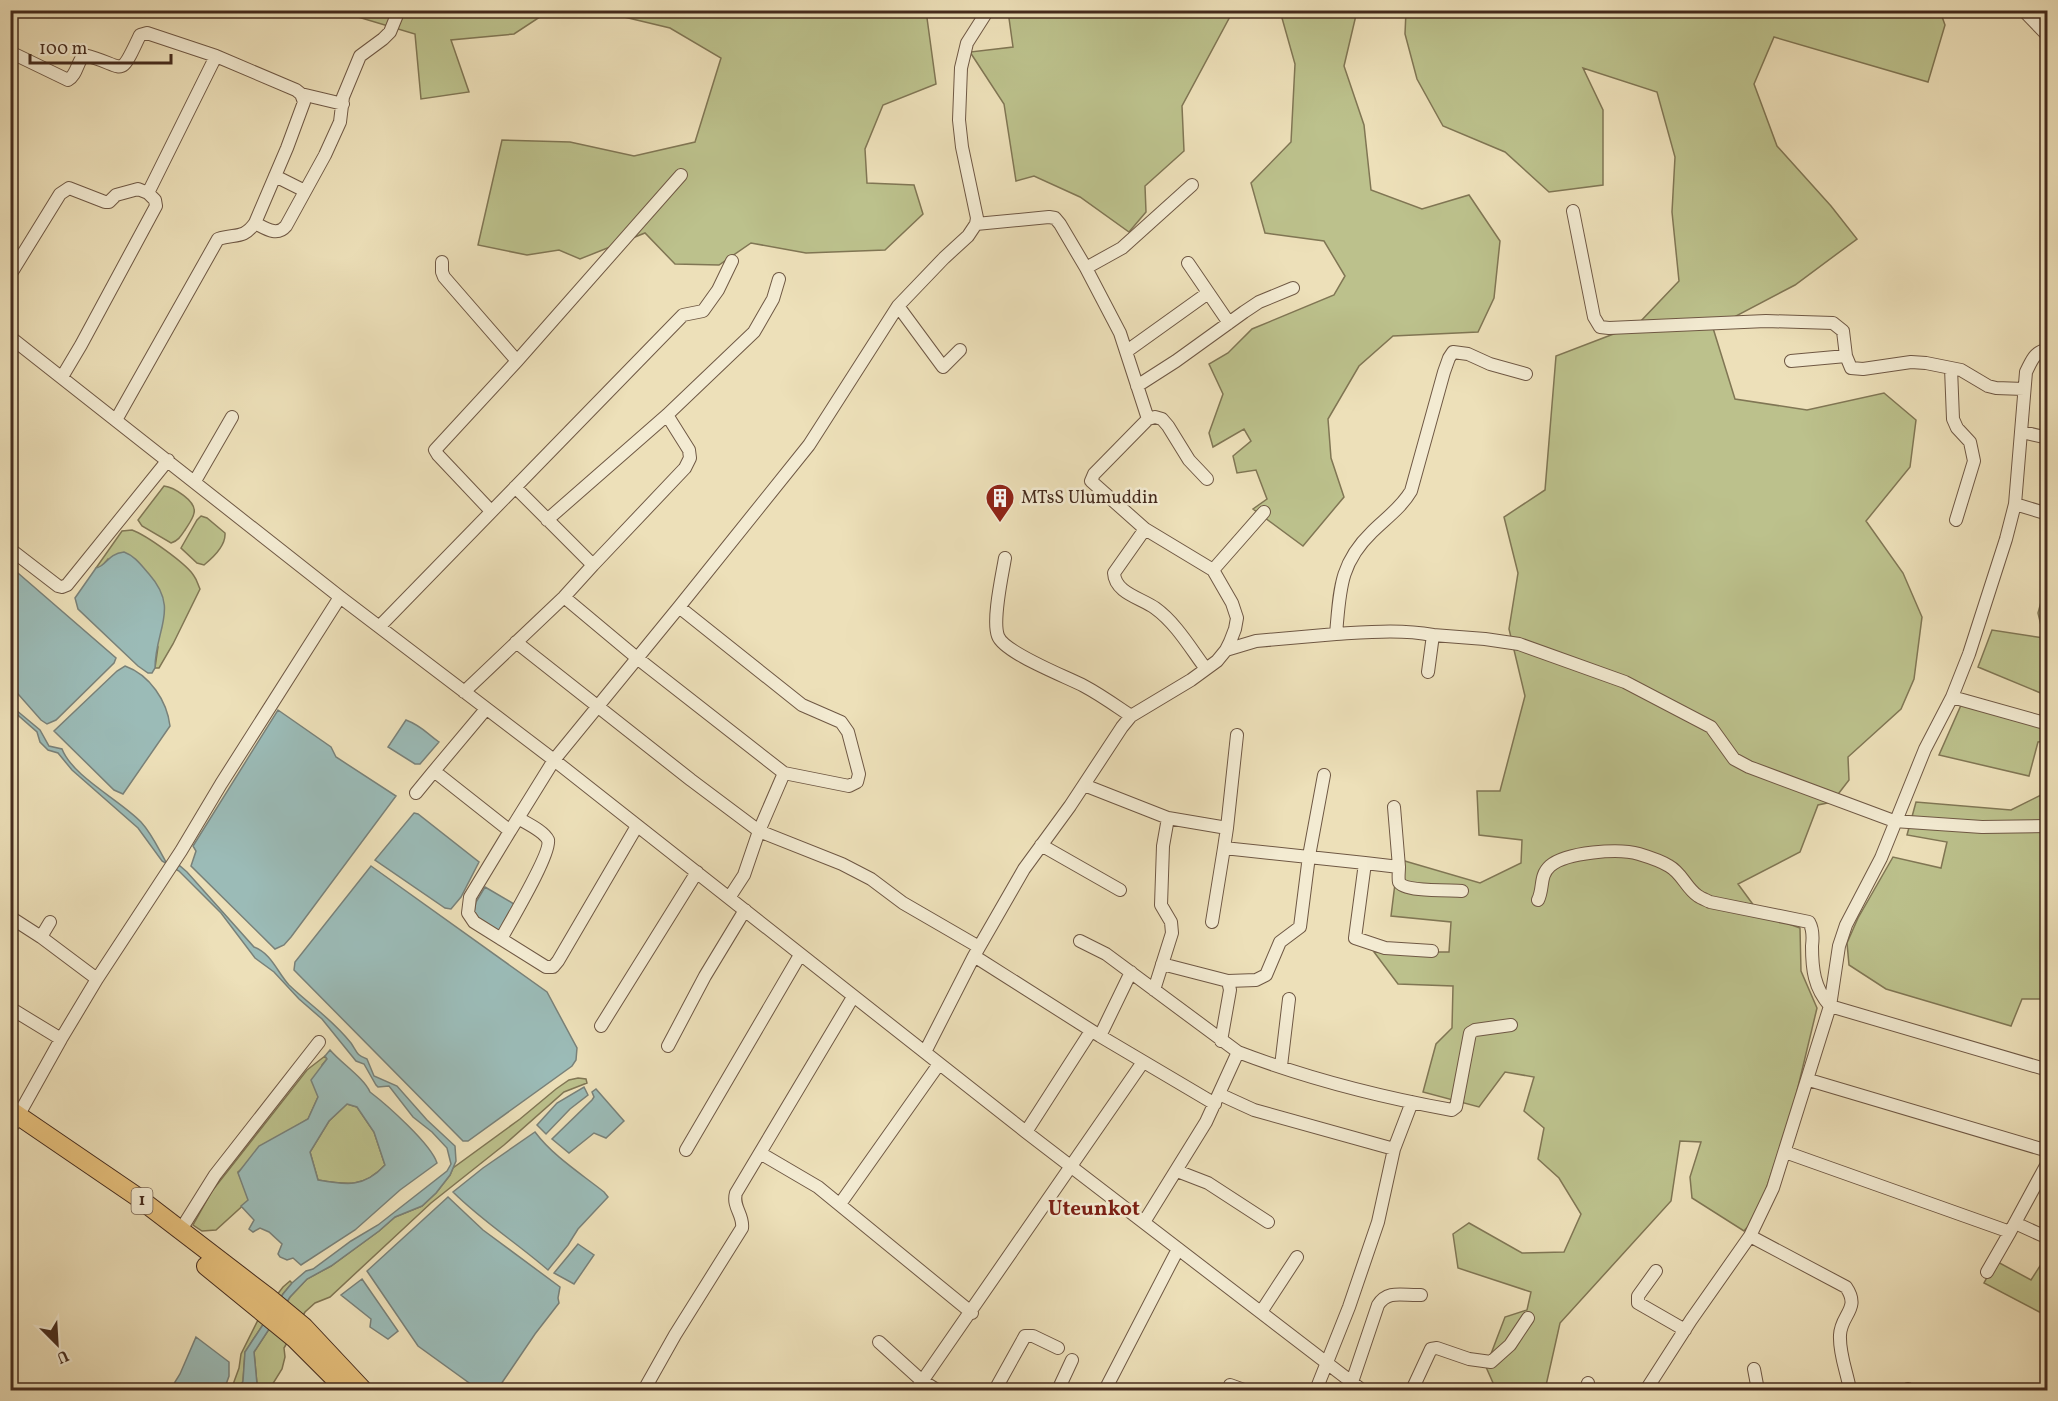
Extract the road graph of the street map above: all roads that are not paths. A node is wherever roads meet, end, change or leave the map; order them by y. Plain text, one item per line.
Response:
1 (399, 10) edge
2 (988, 10) edge
3 (2023, 10) edge
4 (2048, 36) edge
5 (10, 52) edge
6 (216, 56) junction
7 (301, 94) junction
8 (343, 104) junction
9 (681, 175) dead end
10 (275, 176) junction
11 (1192, 185) dead end
12 (305, 191) junction
13 (148, 193) junction
14 (1573, 211) dead end
15 (255, 223) junction
16 (976, 224) junction
17 (732, 261) dead end
18 (442, 262) dead end
19 (1188, 263) dead end
20 (1086, 268) junction
21 (10, 275) edge
22 (780, 279) dead end
23 (1293, 288) dead end
24 (1208, 293) junction
25 (898, 306) junction
26 (1229, 324) junction
27 (10, 337) edge
28 (2048, 349) edge
29 (960, 350) dead end
30 (1127, 351) junction
31 (1846, 356) junction
32 (518, 361) junction
33 (1791, 361) dead end
34 (1951, 368) junction
35 (1526, 374) dead end
36 (62, 377) junction
37 (1137, 386) junction
38 (2024, 389) junction
39 (668, 416) junction
40 (232, 417) dead end
41 (1148, 419) junction
42 (116, 420) junction
43 (2022, 432) junction
44 (2048, 438) edge
45 (168, 460) junction
46 (1207, 479) dead end
47 (195, 481) junction
48 (515, 487) junction
49 (2015, 504) junction
50 (492, 511) junction
51 (1264, 512) dead end
52 (2048, 514) edge
53 (547, 520) junction
54 (1956, 520) dead end
55 (1145, 529) junction
56 (10, 549) edge
57 (1005, 558) dead end
58 (593, 565) junction
59 (1213, 570) junction
60 (340, 597) junction
61 (564, 597) junction
62 (680, 607) junction
63 (380, 626) junction
64 (1336, 634) junction
65 (1433, 635) junction
66 (516, 642) junction
67 (1227, 650) junction
68 (637, 658) junction
69 (1206, 669) junction
70 (1428, 672) dead end
71 (464, 692) junction
72 (1952, 696) junction
73 (598, 706) junction
74 (486, 709) junction
75 (1131, 716) junction
76 (2048, 724) edge
77 (1237, 735) dead end
78 (554, 760) junction
79 (434, 771) junction
80 (784, 773) junction
81 (1324, 775) dead end
82 (1084, 785) junction
83 (416, 793) dead end
84 (1394, 807) dead end
85 (518, 818) junction
86 (1168, 818) junction
87 (1894, 821) junction
88 (637, 826) junction
89 (2048, 826) edge
90 (1227, 828) junction
91 (510, 831) junction
92 (759, 831) junction
93 (1041, 845) junction
94 (1224, 848) junction
95 (1309, 856) junction
96 (1365, 863) junction
97 (1399, 867) junction
98 (697, 872) junction
99 (1120, 890) dead end
100 (1462, 891) dead end
101 (729, 898) junction
102 (1538, 900) dead end
103 (745, 910) junction
104 (10, 917) edge
105 (50, 922) dead end
106 (1212, 922) dead end
107 (41, 936) junction
108 (501, 939) junction
109 (1080, 941) dead end
110 (1432, 951) dead end
111 (976, 952) junction
112 (800, 955) junction
113 (1162, 964) junction
114 (1131, 972) junction
115 (97, 979) junction
116 (1228, 981) junction
117 (1154, 990) junction
118 (853, 997) junction
119 (1289, 999) dead end
120 (1830, 1006) junction
121 (10, 1008) edge
122 (1511, 1025) dead end
123 (600, 1026) dead end
124 (1096, 1034) junction
125 (61, 1039) junction
126 (1221, 1041) junction
127 (319, 1042) dead end
128 (668, 1046) dead end
129 (925, 1052) junction
130 (1238, 1052) junction
131 (1143, 1062) junction
132 (939, 1064) junction
133 (1281, 1066) junction
134 (2048, 1070) edge
135 (1809, 1080) junction
136 (1217, 1099) junction
137 (1412, 1102) junction
138 (13, 1119) edge
139 (1026, 1132) junction
140 (1394, 1149) junction
141 (686, 1150) dead end
142 (1785, 1152) junction
143 (2048, 1152) edge
144 (760, 1153) junction
145 (2048, 1162) edge
146 (1071, 1165) junction
147 (1177, 1171) junction
148 (840, 1204) junction
149 (1144, 1222) junction
150 (1268, 1222) dead end
151 (2013, 1228) junction
152 (180, 1231) junction
153 (1750, 1236) junction
154 (2048, 1238) edge
155 (1178, 1249) junction
156 (1297, 1257) dead end
157 (1656, 1271) dead end
158 (1987, 1272) dead end
159 (1421, 1296) dead end
160 (264, 1303) junction
161 (1261, 1312) junction
162 (972, 1313) junction
163 (1528, 1318) dead end
164 (1685, 1329) junction
165 (299, 1332) junction
166 (879, 1342) dead end
167 (1058, 1348) dead end
168 (1072, 1360) dead end
169 (1326, 1365) junction
170 (1754, 1369) dead end
171 (1352, 1382) junction
172 (919, 1385) edge
173 (1230, 1385) dead end
174 (346, 1390) edge
175 (363, 1390) edge
176 (644, 1390) edge
177 (937, 1390) edge
178 (995, 1390) edge
179 (1058, 1390) edge
180 (1105, 1390) edge
181 (1244, 1390) edge
182 (1316, 1390) edge
183 (1362, 1390) edge
184 (1412, 1390) edge
185 (1646, 1390) edge
186 (1758, 1390) edge
187 (1851, 1390) edge

1 - 8 street
2 - 16 street
3 - 4 street
5 - 6 street
6 - 7 street
6 - 13 street
7 - 8 street
7 - 10 street
8 - 12 street
9 - 32 street
10 - 12 street
10 - 15 street
11 - 20 street
12 - 15 street
13 - 21 street
13 - 36 street
14 - 31 street
15 - 42 street
16 - 20 street
16 - 25 street
17 - 48 street
18 - 32 street
19 - 24 street
20 - 30 street
22 - 39 street
23 - 26 street
24 - 26 street
24 - 30 street
25 - 29 street
25 - 62 street
26 - 37 street
27 - 36 street
28 - 38 street
30 - 37 street
31 - 33 street
31 - 34 street
32 - 50 street
34 - 38 street
34 - 54 street
35 - 64 street
36 - 42 street
37 - 41 street
38 - 43 street
39 - 53 street
39 - 58 street
40 - 47 street
41 - 46 street
41 - 55 street
42 - 45 street
43 - 44 street
43 - 49 street
45 - 47 street
45 - 56 street
47 - 60 street
48 - 50 street
48 - 53 street
49 - 52 street
49 - 72 street
50 - 63 street
51 - 59 street
53 - 58 street
55 - 59 street
55 - 69 street
57 - 75 street
58 - 61 street
59 - 67 street
60 - 63 street
60 - 115 street
61 - 66 street
61 - 68 street
62 - 68 street
62 - 80 street
63 - 71 street
64 - 65 street
64 - 67 street
65 - 70 street
65 - 87 street
66 - 71 street
66 - 73 street
67 - 69 street
68 - 73 street
68 - 80 street
69 - 75 street
71 - 74 street
72 - 76 street
72 - 87 street
73 - 78 street
73 - 92 street
74 - 78 street
74 - 79 street
75 - 82 street
77 - 90 street
78 - 85 street
78 - 88 street
79 - 83 street
79 - 91 street
80 - 92 street
81 - 95 street
82 - 86 street
82 - 93 street
84 - 97 street
85 - 91 street
85 - 108 street
86 - 90 street
86 - 113 street
87 - 89 street
87 - 120 street
88 - 98 street
88 - 108 street
90 - 94 street
91 - 108 street
92 - 101 street
92 - 111 street
93 - 99 street
93 - 111 street
94 - 95 street
94 - 106 street
95 - 96 street
95 - 116 street
96 - 97 street
96 - 110 street
97 - 100 street
98 - 101 street
98 - 123 street
101 - 103 street
102 - 120 street
103 - 112 street
103 - 128 street
104 - 107 street
105 - 107 street
107 - 115 street
109 - 114 street
111 - 124 street
111 - 129 street
112 - 118 street
112 - 141 street
113 - 116 street
113 - 117 street
114 - 117 street
114 - 124 street
115 - 125 street
116 - 126 street
117 - 126 street
118 - 129 street
118 - 144 street
119 - 133 street
120 - 134 street
120 - 135 street
121 - 125 street
122 - 137 street
124 - 131 street
124 - 139 street
125 - 138 street
126 - 130 street
127 - 152 street
129 - 132 street
130 - 133 street
130 - 136 street
131 - 136 street
131 - 146 street
132 - 139 street
132 - 148 street
133 - 137 street
135 - 142 street
135 - 143 street
136 - 140 street
136 - 147 street
137 - 140 street
138 - 152 highway, 1
138 - 160 highway, 1
139 - 146 street
140 - 169 street
142 - 151 street
142 - 153 street
144 - 148 street
144 - 176 street
145 - 151 street
146 - 149 street
146 - 162 street
147 - 149 street
147 - 150 street
148 - 162 street
149 - 155 street
151 - 154 street
151 - 158 street
152 - 160 highway, 1
153 - 164 street
153 - 187 street
155 - 161 street
155 - 180 street
156 - 161 street
157 - 164 street
159 - 171 street
160 - 165 highway, 1
161 - 169 street
162 - 172 street
163 - 184 street
164 - 185 street
165 - 174 highway, 1
165 - 175 highway, 1
166 - 172 street
167 - 178 street
168 - 179 street
169 - 171 street
169 - 182 street
170 - 186 street
171 - 183 street
172 - 177 street
173 - 181 street

